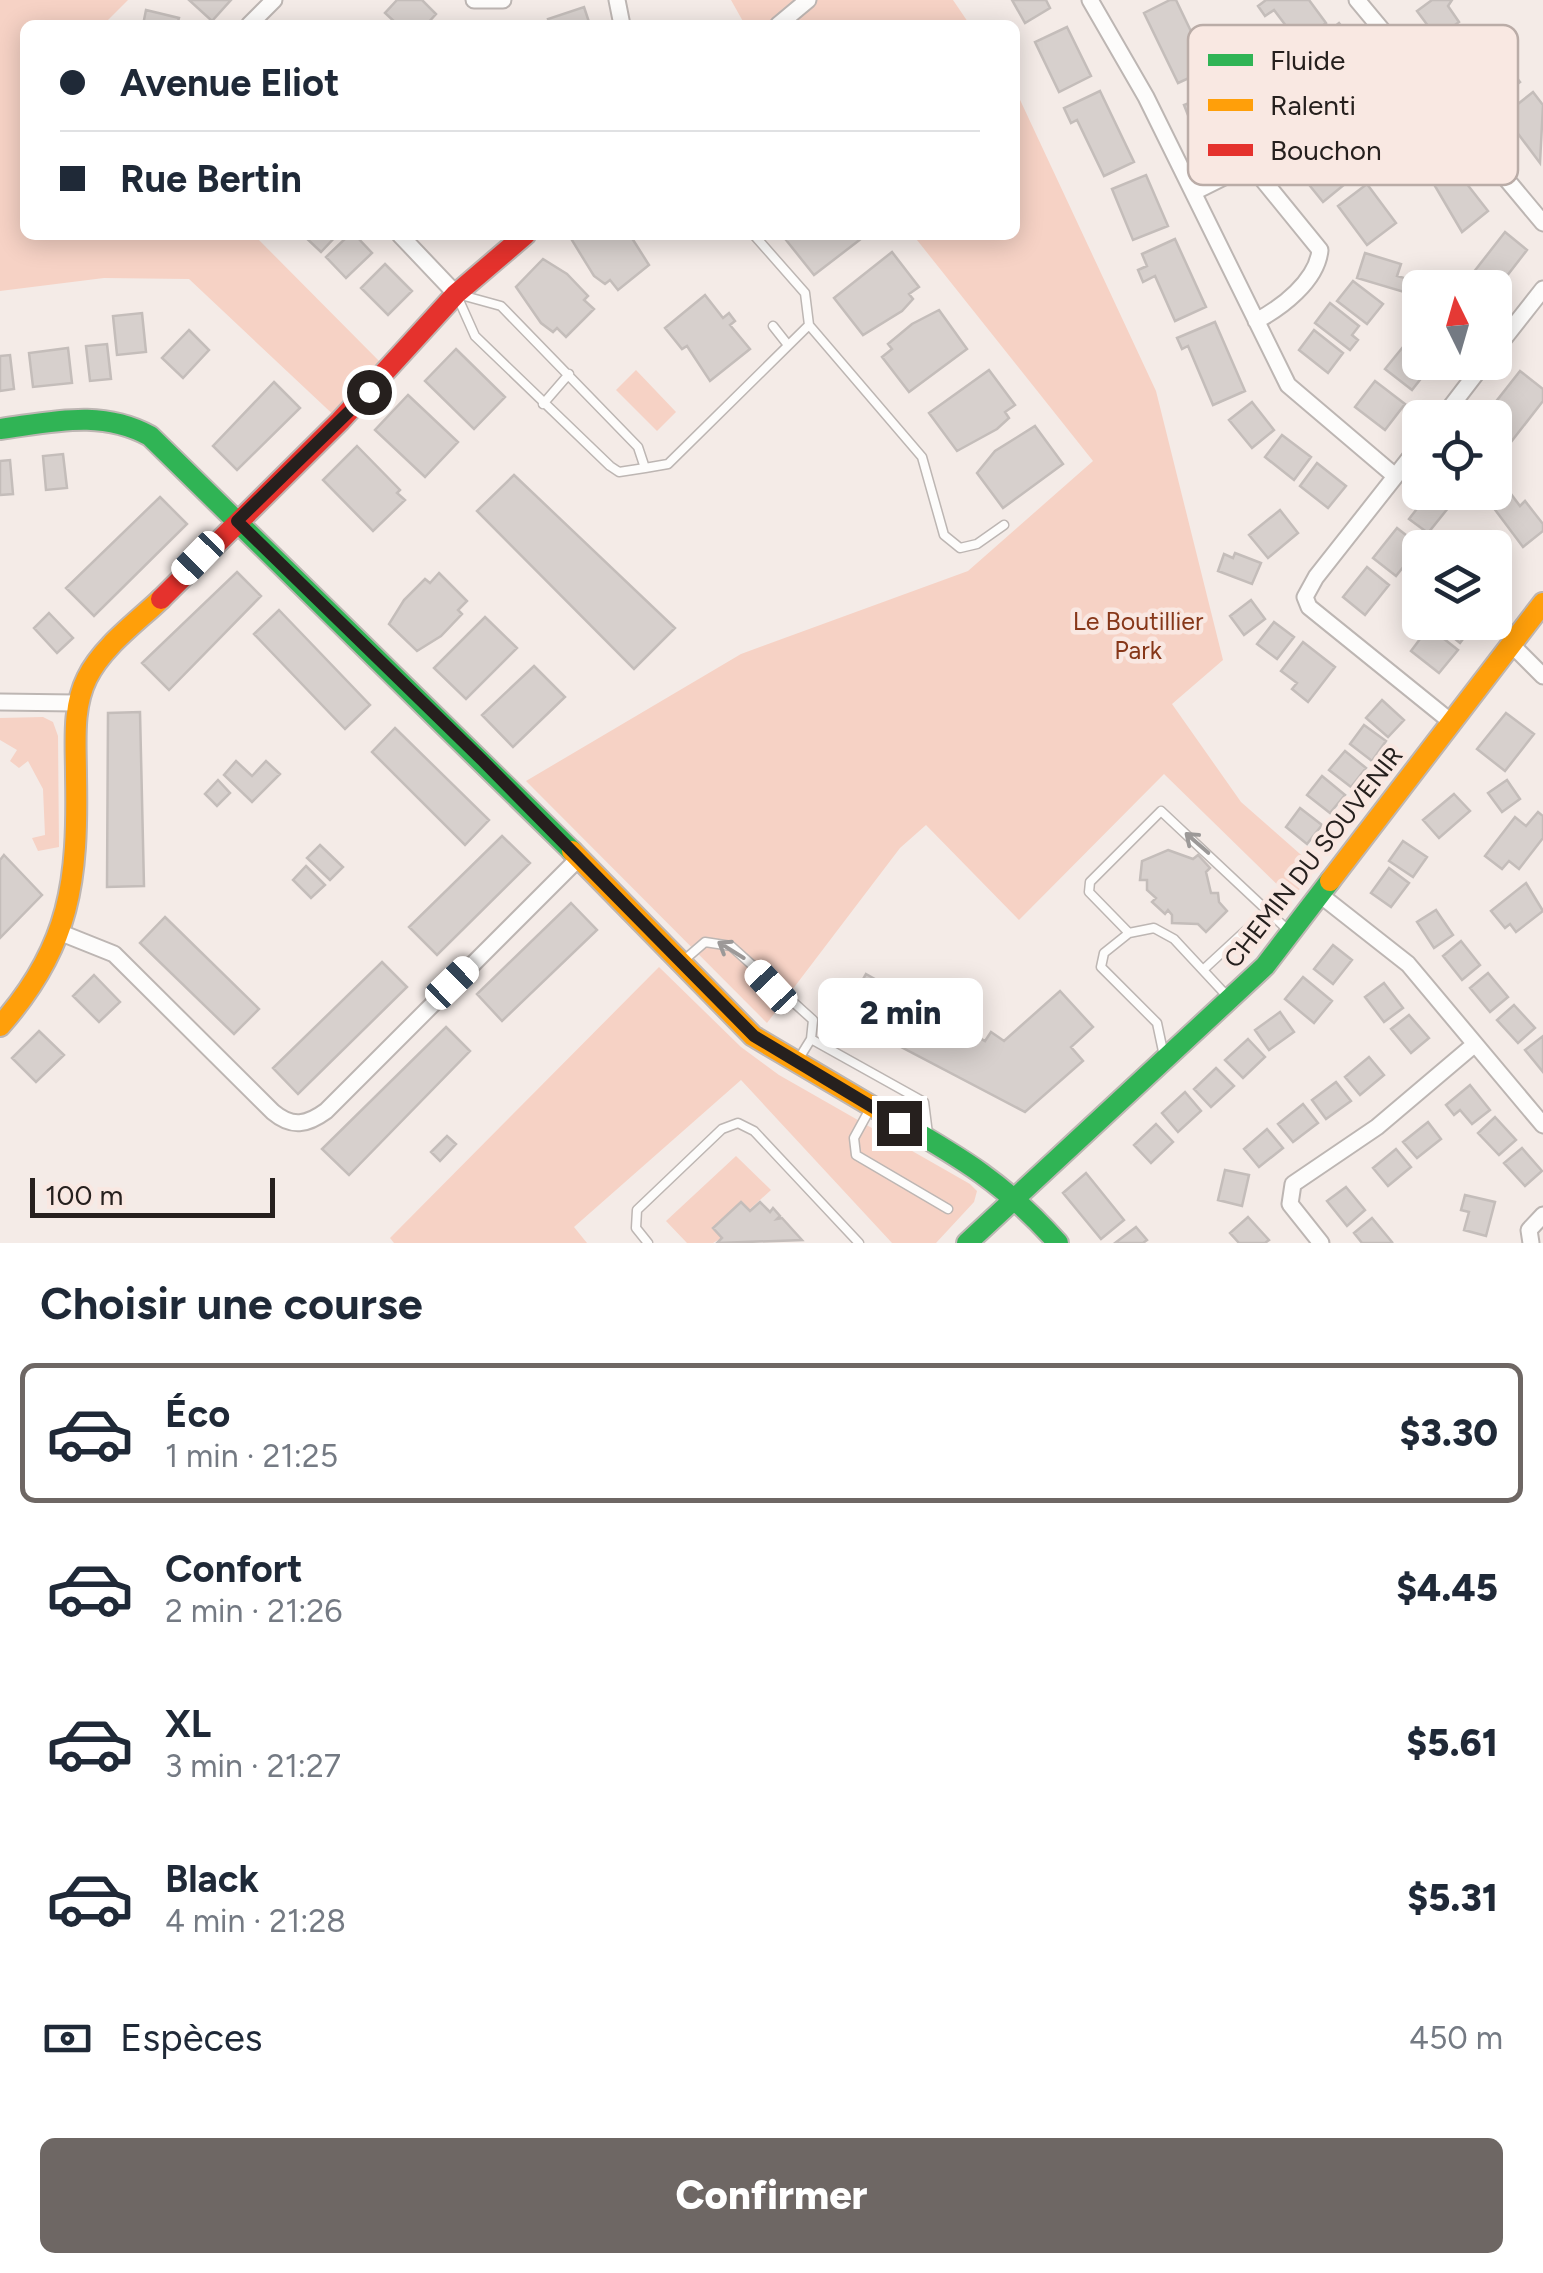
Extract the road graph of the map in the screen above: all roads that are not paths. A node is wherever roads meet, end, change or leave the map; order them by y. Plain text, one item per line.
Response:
1 (274, 0) edge
2 (474, 0) edge
3 (503, 0) edge
4 (808, 0) edge
5 (1090, 0) edge
6 (1358, 0) edge
7 (254, 20) edge
8 (784, 20) edge
9 (1379, 25) edge
10 (1188, 181) edge
11 (1190, 185) edge
12 (1208, 185) edge
13 (1267, 185) edge
14 (1511, 185) edge
15 (1194, 192) junction
16 (1543, 223) edge
17 (405, 240) edge
18 (519, 240) edge
19 (758, 240) edge
20 (1543, 289) edge
21 (456, 294) junction
22 (1256, 320) junction
23 (809, 325) junction
24 (773, 326) dead end
25 (1512, 328) edge
26 (788, 345) junction
27 (569, 374) junction
28 (1471, 380) edge
29 (1456, 400) edge
30 (543, 404) junction
31 (0, 429) edge
32 (1402, 467) edge
33 (645, 468) junction
34 (1395, 476) junction
35 (237, 521) junction
36 (1004, 525) dead end
37 (1543, 603) edge
38 (1512, 645) junction
39 (1543, 676) edge
40 (0, 702) edge
41 (75, 703) junction
42 (1450, 721) junction
43 (579, 858) junction
44 (1319, 894) junction
45 (1269, 909) junction
46 (1290, 932) junction
47 (1129, 933) junction
48 (64, 934) junction
49 (682, 962) junction
50 (1203, 970) junction
51 (1230, 1000) junction
52 (0, 1026) edge
53 (811, 1039) junction
54 (1475, 1044) junction
55 (1165, 1060) junction
56 (795, 1064) junction
57 (871, 1107) junction
58 (1543, 1124) edge
59 (928, 1139) junction
60 (1016, 1198) junction
61 (948, 1209) dead end
62 (1543, 1215) edge
63 (648, 1243) edge
64 (859, 1243) edge
65 (967, 1243) edge
66 (1058, 1243) edge
67 (1320, 1243) edge
68 (1531, 1243) edge

1 - 7 street
2 - 3 street
4 - 8 street
5 - 10 street
6 - 9 street
11 - 15 street
12 - 15 street
13 - 22 street
14 - 16 street
15 - 22 street
17 - 21 street
18 - 21 street
19 - 23 lane
20 - 25 street
21 - 27 lane
21 - 30 lane
21 - 35 street
22 - 34 street
23 - 26 lane
23 - 36 lane
24 - 26 lane
26 - 33 lane
27 - 30 lane
27 - 33 lane
28 - 29 street
30 - 33 lane
31 - 35 street
32 - 34 street
34 - 42 street
35 - 41 street
35 - 43 street
37 - 38 street, CHEMIN DU SOUVENIR
38 - 39 street
38 - 42 street, CHEMIN DU SOUVENIR
40 - 41 street
41 - 48 street
42 - 44 street, CHEMIN DU SOUVENIR
43 - 48 street
43 - 49 street
44 - 46 street, CHEMIN DU SOUVENIR
44 - 54 street
45 - 46 lane
45 -> 47 lane
45 - 50 lane
46 - 51 street, CHEMIN DU SOUVENIR
47 - 50 lane
47 - 55 lane
48 - 52 street
53 -> 49 lane
49 - 56 street
50 - 51 lane
51 - 55 street, CHEMIN DU SOUVENIR
53 - 56 lane
53 - 59 lane
54 - 58 street
54 - 67 street
55 - 60 street, CHEMIN DU SOUVENIR
56 - 57 street
57 - 59 street
57 - 61 lane
59 - 60 street
60 - 65 street, CHEMIN DU SOUVENIR
60 - 66 street
62 - 68 street
63 - 64 lane

